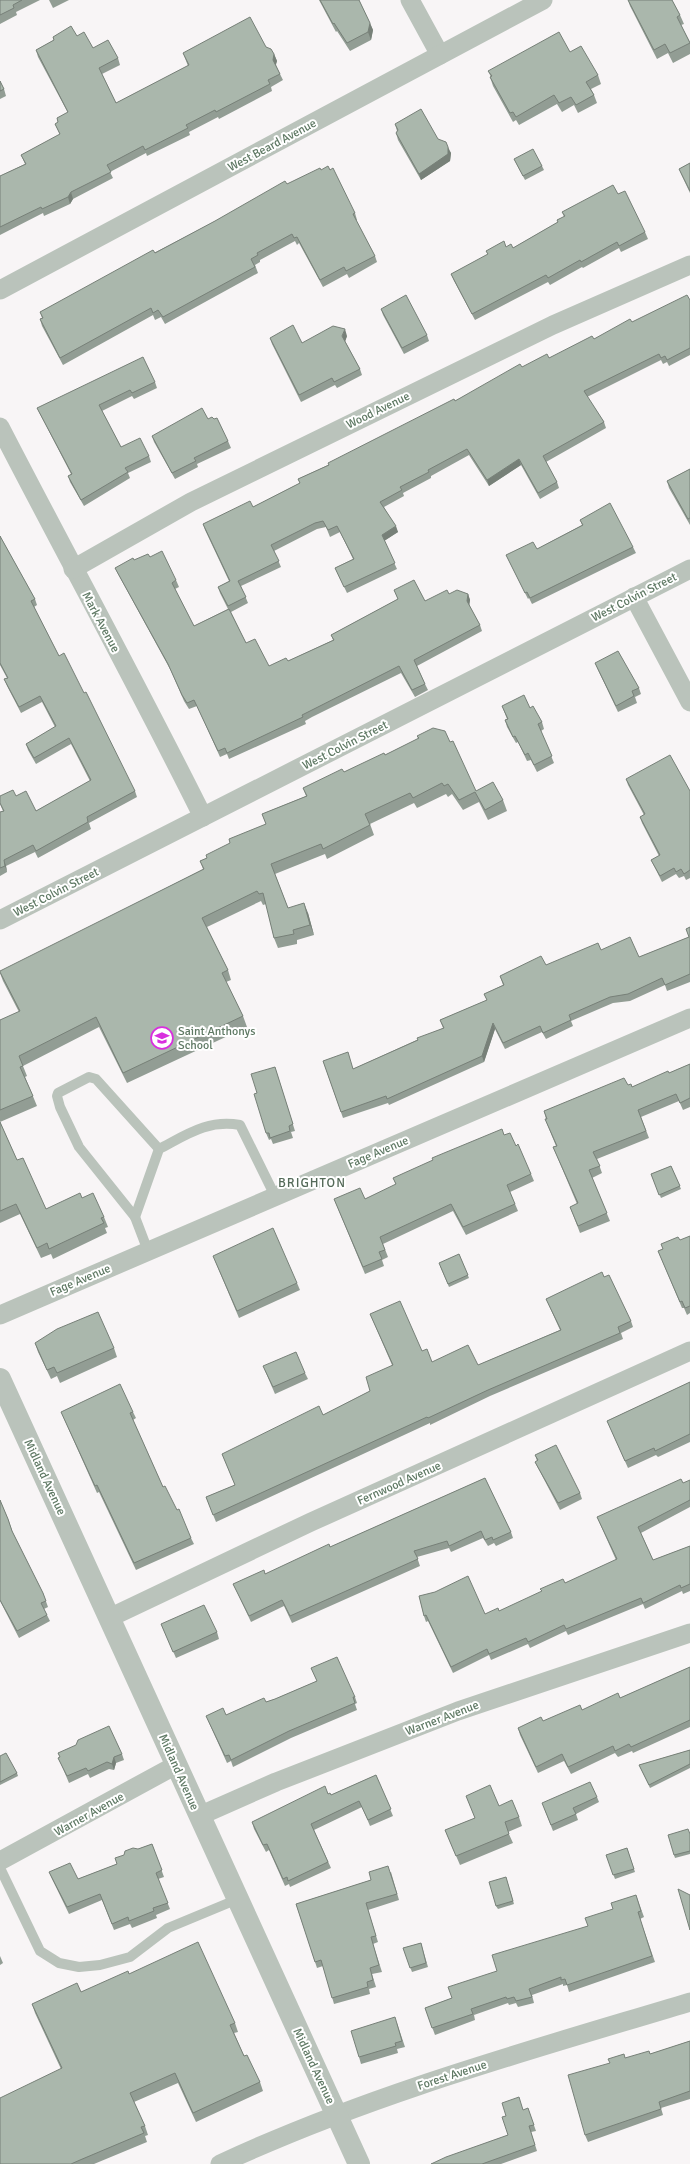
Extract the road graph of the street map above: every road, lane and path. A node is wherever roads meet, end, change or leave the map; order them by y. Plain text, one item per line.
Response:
1 (410, 0) edge
2 (543, 0) edge
3 (440, 55) junction
4 (690, 265) edge
5 (0, 290) edge
6 (0, 427) edge
7 (73, 569) junction
8 (690, 569) edge
9 (634, 597) junction
10 (690, 702) edge
11 (202, 818) junction
12 (0, 920) edge
13 (690, 1018) edge
14 (159, 1149) junction
15 (275, 1196) junction
16 (135, 1218) junction
17 (148, 1250) junction
18 (0, 1315) edge
19 (690, 1351) edge
20 (0, 1379) edge
21 (109, 1618) junction
22 (690, 1633) edge
23 (176, 1765) junction
24 (200, 1816) junction
25 (0, 1861) edge
26 (0, 1868) edge
27 (238, 1899) junction
28 (690, 2002) edge
29 (337, 2116) junction
30 (220, 2164) edge
31 (359, 2164) edge

1 - 3 street
2 - 3 street, West Beard Avenue
3 - 5 street, West Beard Avenue
4 - 7 street, Wood Avenue
6 - 7 street, Mark Avenue
7 - 11 street, Mark Avenue
8 - 9 street, West Colvin Street
9 - 10 street
9 - 11 street, West Colvin Street
11 - 12 street, West Colvin Street
13 - 15 street, Fage Avenue
14 - 15 lane
14 - 16 lane
14 - 16 lane
15 - 17 street, Fage Avenue
16 - 17 lane
17 - 18 street, Fage Avenue
19 - 21 street, Fernwood Avenue
20 - 21 street, Midland Avenue
21 - 23 street, Midland Avenue
22 - 24 street, Warner Avenue
23 - 24 street, Midland Avenue
23 - 25 street, Warner Avenue
24 - 27 street, Midland Avenue
26 - 27 lane
27 - 29 street, Midland Avenue
28 - 29 street, Forest Avenue
29 - 30 street, Forest Avenue
29 - 31 street, Midland Avenue

